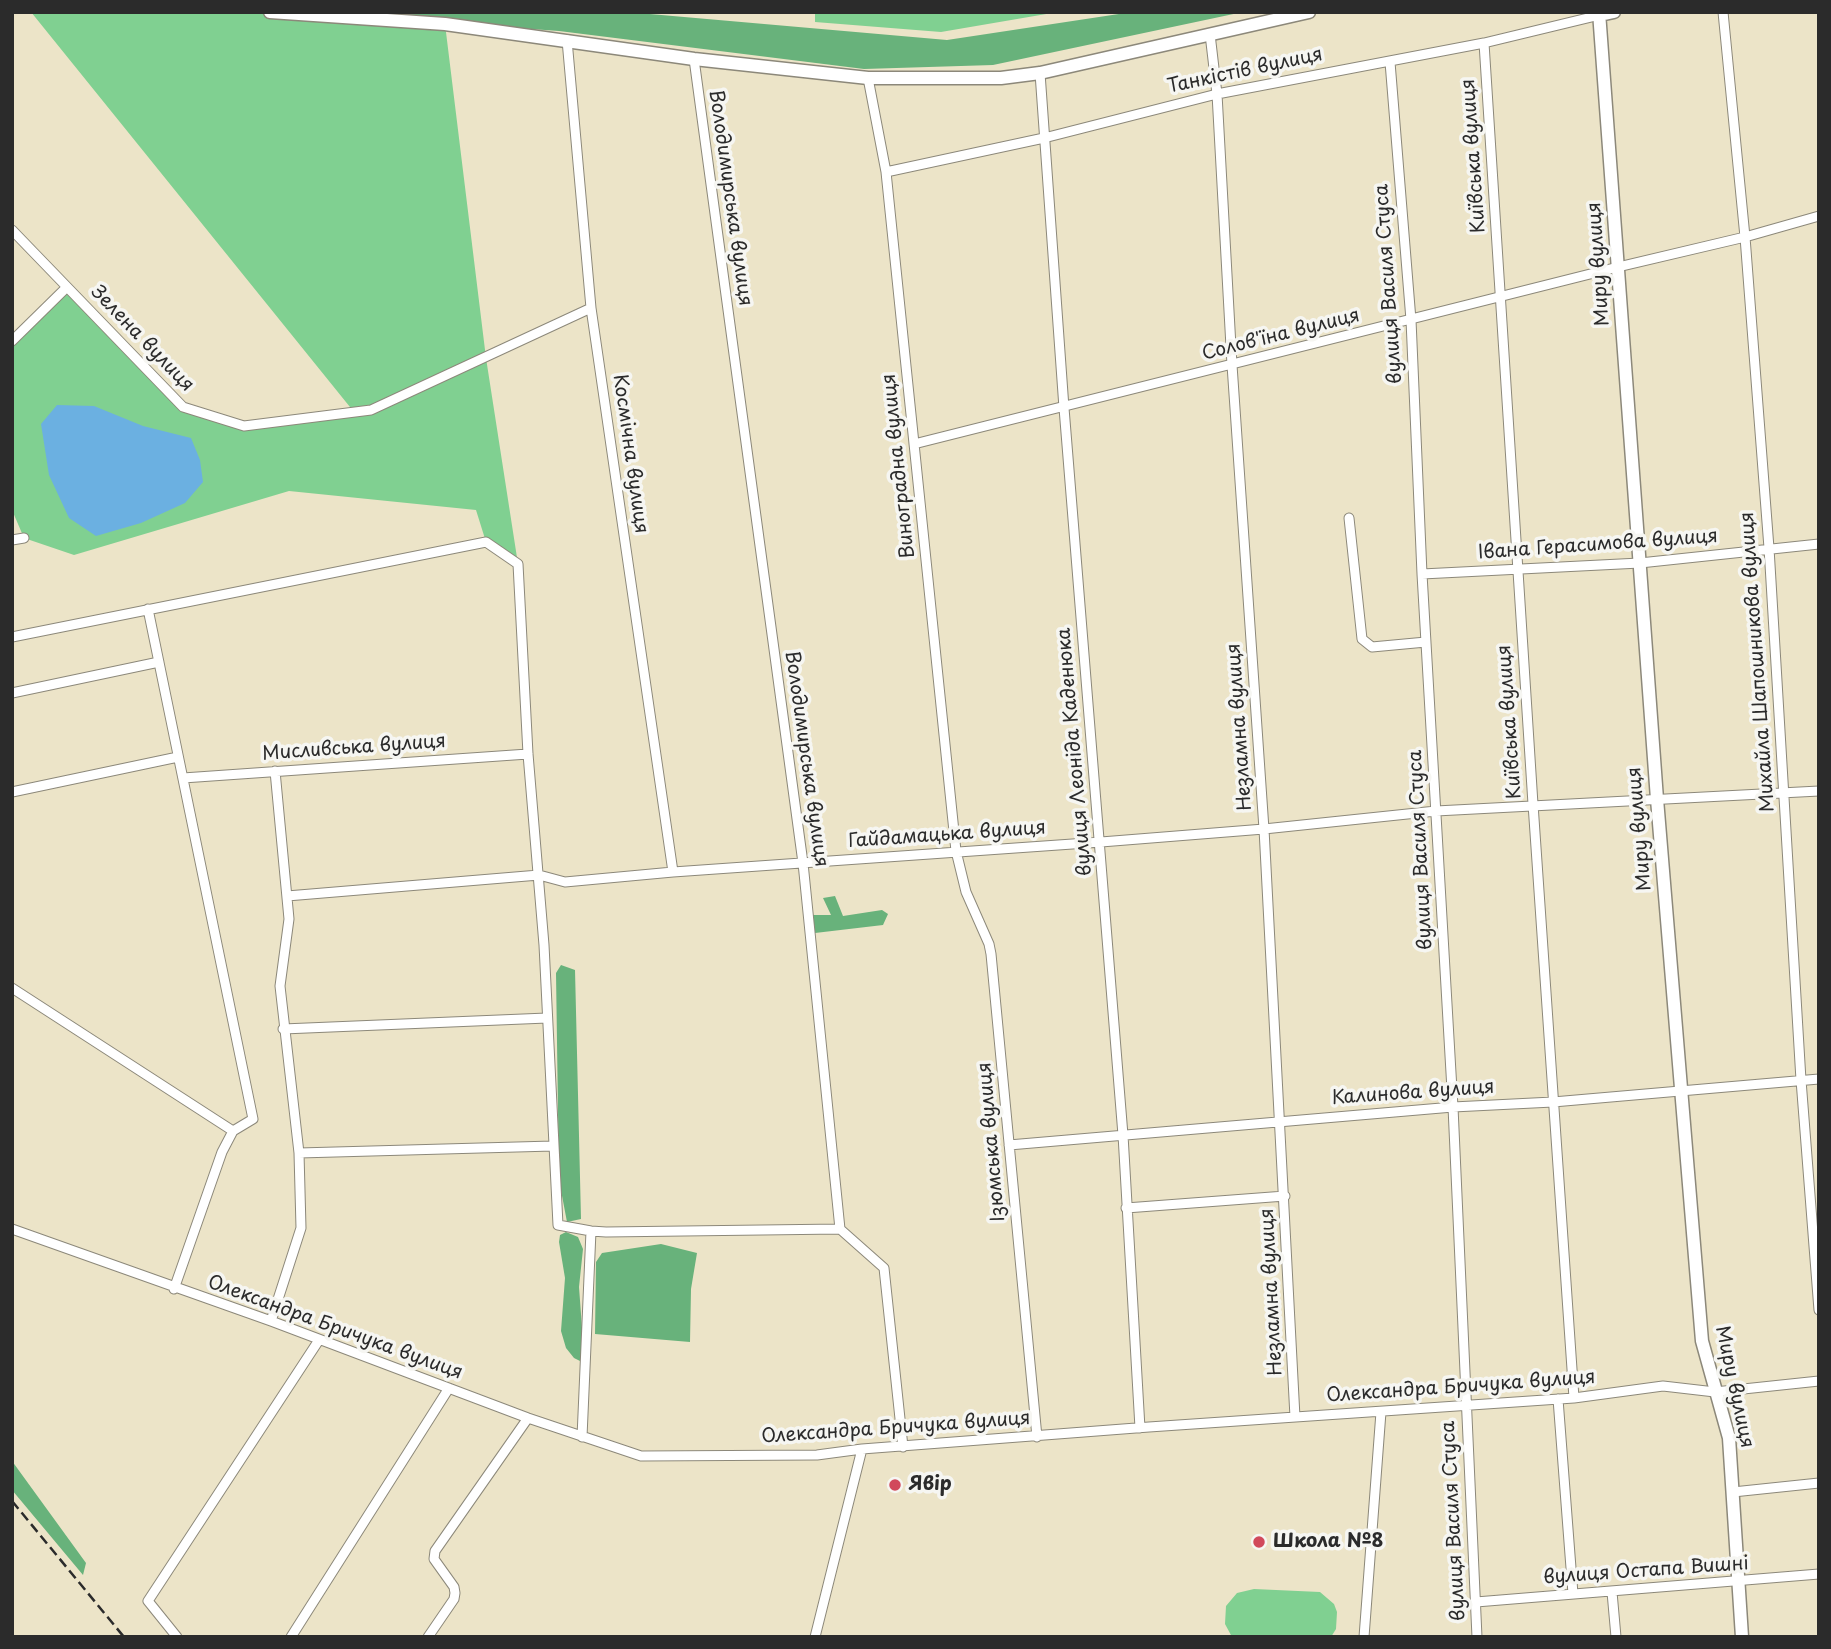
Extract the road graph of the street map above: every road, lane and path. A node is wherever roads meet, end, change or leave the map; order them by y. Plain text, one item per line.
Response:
1 (270, 12) edge
2 (1309, 12) edge
3 (1614, 12) edge
4 (1723, 12) edge
5 (1599, 14) edge
6 (1210, 34) junction
7 (567, 40) junction
8 (1484, 43) junction
9 (694, 59) junction
10 (1390, 62) junction
11 (1040, 72) junction
12 (868, 78) junction
13 (1217, 94) junction
14 (1044, 138) junction
15 (886, 172) junction
16 (1819, 216) edge
17 (12, 230) edge
18 (1745, 237) junction
19 (1618, 267) junction
20 (67, 287) junction
21 (1502, 296) junction
22 (591, 308) junction
23 (1410, 320) junction
24 (12, 341) edge
25 (1232, 365) junction
26 (1064, 408) junction
27 (914, 444) junction
28 (1349, 518) dead end
29 (24, 538) dead end
30 (12, 540) edge
31 (1819, 544) edge
32 (1769, 548) junction
33 (1640, 563) junction
34 (1518, 569) junction
35 (1422, 574) junction
36 (148, 609) junction
37 (12, 637) edge
38 (1426, 642) junction
39 (159, 662) junction
40 (12, 693) edge
41 (528, 754) junction
42 (178, 757) junction
43 (275, 771) junction
44 (183, 778) junction
45 (1819, 791) edge
46 (12, 792) edge
47 (1784, 793) junction
48 (1657, 799) junction
49 (1533, 804) junction
50 (1436, 811) junction
51 (1264, 829) junction
52 (1101, 842) junction
53 (956, 851) junction
54 (803, 863) junction
55 (673, 872) junction
56 (539, 876) junction
57 (287, 896) junction
58 (12, 988) edge
59 (547, 1018) junction
60 (284, 1029) junction
61 (1819, 1079) edge
62 (1801, 1080) junction
63 (1681, 1090) junction
64 (1553, 1102) junction
65 (1453, 1107) junction
66 (1280, 1121) junction
67 (233, 1131) junction
68 (1123, 1135) junction
69 (1009, 1145) junction
70 (553, 1146) junction
71 (299, 1153) junction
72 (1285, 1196) junction
73 (1126, 1208) junction
74 (12, 1229) edge
75 (840, 1229) junction
76 (590, 1231) junction
77 (174, 1289) junction
78 (1819, 1310) edge
79 (271, 1321) junction
80 (319, 1340) junction
81 (1819, 1381) edge
82 (449, 1388) junction
83 (1715, 1392) junction
84 (1574, 1398) junction
85 (1558, 1399) junction
86 (1466, 1406) junction
87 (1381, 1412) junction
88 (1295, 1417) junction
89 (528, 1418) junction
90 (1140, 1428) junction
91 (582, 1437) junction
92 (1037, 1437) junction
93 (904, 1447) junction
94 (862, 1449) junction
95 (1819, 1483) edge
96 (1732, 1492) junction
97 (1819, 1574) edge
98 (1739, 1582) junction
99 (1612, 1592) junction
100 (1573, 1594) junction
101 (1476, 1602) junction
102 (177, 1637) edge
103 (291, 1637) edge
104 (428, 1637) edge
105 (815, 1637) edge
106 (1364, 1637) edge
107 (1477, 1637) edge
108 (1616, 1637) edge
109 (1742, 1637) edge

1 - 7 main road
2 - 6 main road
3 - 5 main road, Танкістів вулиця
4 - 18 street, Михайла Шапошникова вулиця
5 - 8 street, Танкістів вулиця
5 - 19 main road, Миру вулиця
6 - 11 main road
6 - 13 street, Незламна вулиця
7 - 9 main road
7 - 22 street, Космічна вулиця
8 - 10 street, Танкістів вулиця
8 - 21 street, Київська вулиця
9 - 12 main road
9 - 54 street, Володимирська вулиця
10 - 13 street, Танкістів вулиця
10 - 23 street, вулиця Василя Стуса
11 - 12 main road
11 - 14 street, вулиця Леоніда Каденюка
12 - 15 street, Виноградна вулиця
13 - 14 street, Танкістів вулиця
13 - 25 street, Незламна вулиця
14 - 15 street, Танкістів вулиця
14 - 26 street, вулиця Леоніда Каденюка
15 - 27 street, Виноградна вулиця
16 - 18 street, Солов'їна вулиця
17 - 20 street, Зелена вулиця
18 - 19 street, Солов'їна вулиця
18 - 32 street, Михайла Шапошникова вулиця
19 - 21 street, Солов'їна вулиця
19 - 33 main road, Миру вулиця
20 - 22 street, Зелена вулиця
20 - 24 street
21 - 23 street, Солов'їна вулиця
21 - 34 street, Київська вулиця
22 - 55 street, Космічна вулиця
23 - 25 street, Солов'їна вулиця
23 - 35 street, вулиця Василя Стуса
25 - 26 street, Солов'їна вулиця
25 - 51 street, Незламна вулиця
26 - 27 street, Солов'їна вулиця
26 - 52 street, вулиця Леоніда Каденюка
27 - 53 street, Виноградна вулиця
28 - 38 street
29 - 30 street
31 - 32 street, Івана Герасимова вулиця
32 - 33 street, Івана Герасимова вулиця
32 - 47 street, Михайла Шапошникова вулиця
33 - 34 street, Івана Герасимова вулиця
33 - 48 main road, Миру вулиця
34 - 35 street, Івана Герасимова вулиця
34 - 49 street, Київська вулиця
35 - 38 street, вулиця Василя Стуса
36 - 37 street
36 - 39 street
36 - 41 street
38 - 50 street, вулиця Василя Стуса
39 - 40 street
39 - 42 street
41 - 43 street, Мисливська вулиця
41 - 56 street
42 - 44 street
42 - 46 street
43 - 44 street, Мисливська вулиця
43 - 57 street
44 - 67 street
45 - 47 street, Гайдамацька вулиця
47 - 48 street, Гайдамацька вулиця
47 - 62 street, Михайла Шапошникова вулиця
48 - 49 street, Гайдамацька вулиця
48 - 63 main road, Миру вулиця
49 - 50 street, Гайдамацька вулиця
49 - 64 street, Київська вулиця
50 - 51 street, Гайдамацька вулиця
50 - 65 street, вулиця Василя Стуса
51 - 52 street, Гайдамацька вулиця
51 - 66 street, Незламна вулиця
52 - 53 street, Гайдамацька вулиця
52 - 68 street, вулиця Леоніда Каденюка
53 - 54 street, Гайдамацька вулиця
53 - 69 street, Ізюмська вулиця
54 - 55 street, Гайдамацька вулиця
54 - 75 street, Володимирська вулиця
55 - 56 street, Гайдамацька вулиця
56 - 57 street, Гайдамацька вулиця
56 - 59 street
57 - 60 street
58 - 67 street
59 - 60 street
59 - 70 street
60 - 71 street
61 - 62 street, Калинова вулиця
62 - 63 street, Калинова вулиця
62 - 78 street, Михайла Шапошникова вулиця
63 - 64 street, Калинова вулиця
63 - 83 main road, Миру вулиця
64 - 65 street, Калинова вулиця
64 - 84 street, Київська вулиця
65 - 66 street, Калинова вулиця
65 - 86 street, вулиця Василя Стуса
66 - 68 street, Калинова вулиця
66 - 72 street, Незламна вулиця
67 - 77 street
68 - 69 street, Калинова вулиця
68 - 73 street, вулиця Леоніда Каденюка
69 - 92 street, Ізюмська вулиця
70 - 71 street
70 - 76 street
71 - 79 street
72 - 73 street
72 - 88 street, Незламна вулиця
73 - 90 street, вулиця Леоніда Каденюка
74 - 77 street, Олександра Бричука вулиця
75 - 76 street
75 - 93 street
76 - 91 street
77 - 79 street, Олександра Бричука вулиця
79 - 80 street, Олександра Бричука вулиця
80 - 82 street, Олександра Бричука вулиця
80 - 102 street
81 - 83 street, Олександра Бричука вулиця
82 - 89 street, Олександра Бричука вулиця
82 - 103 street
83 - 84 street, Олександра Бричука вулиця
83 - 96 main road, Миру вулиця
84 - 85 street, Олександра Бричука вулиця
85 - 86 street, Олександра Бричука вулиця
85 - 100 street
86 - 87 street, Олександра Бричука вулиця
86 - 101 street, вулиця Василя Стуса
87 - 88 street, Олександра Бричука вулиця
87 - 106 street
88 - 90 street, Олександра Бричука вулиця
89 - 91 street, Олександра Бричука вулиця
89 - 104 street
90 - 92 street, Олександра Бричука вулиця
91 - 94 street, Олександра Бричука вулиця
92 - 93 street, Олександра Бричука вулиця
93 - 94 street, Олександра Бричука вулиця
94 - 105 street
95 - 96 street
96 - 98 main road, Миру вулиця
97 - 98 street, вулиця Остапа Вишні
98 - 99 street, вулиця Остапа Вишні
98 - 109 main road, Миру вулиця
99 - 100 street, вулиця Остапа Вишні
99 - 108 street
100 - 101 street, вулиця Остапа Вишні
101 - 107 street, вулиця Василя Стуса

